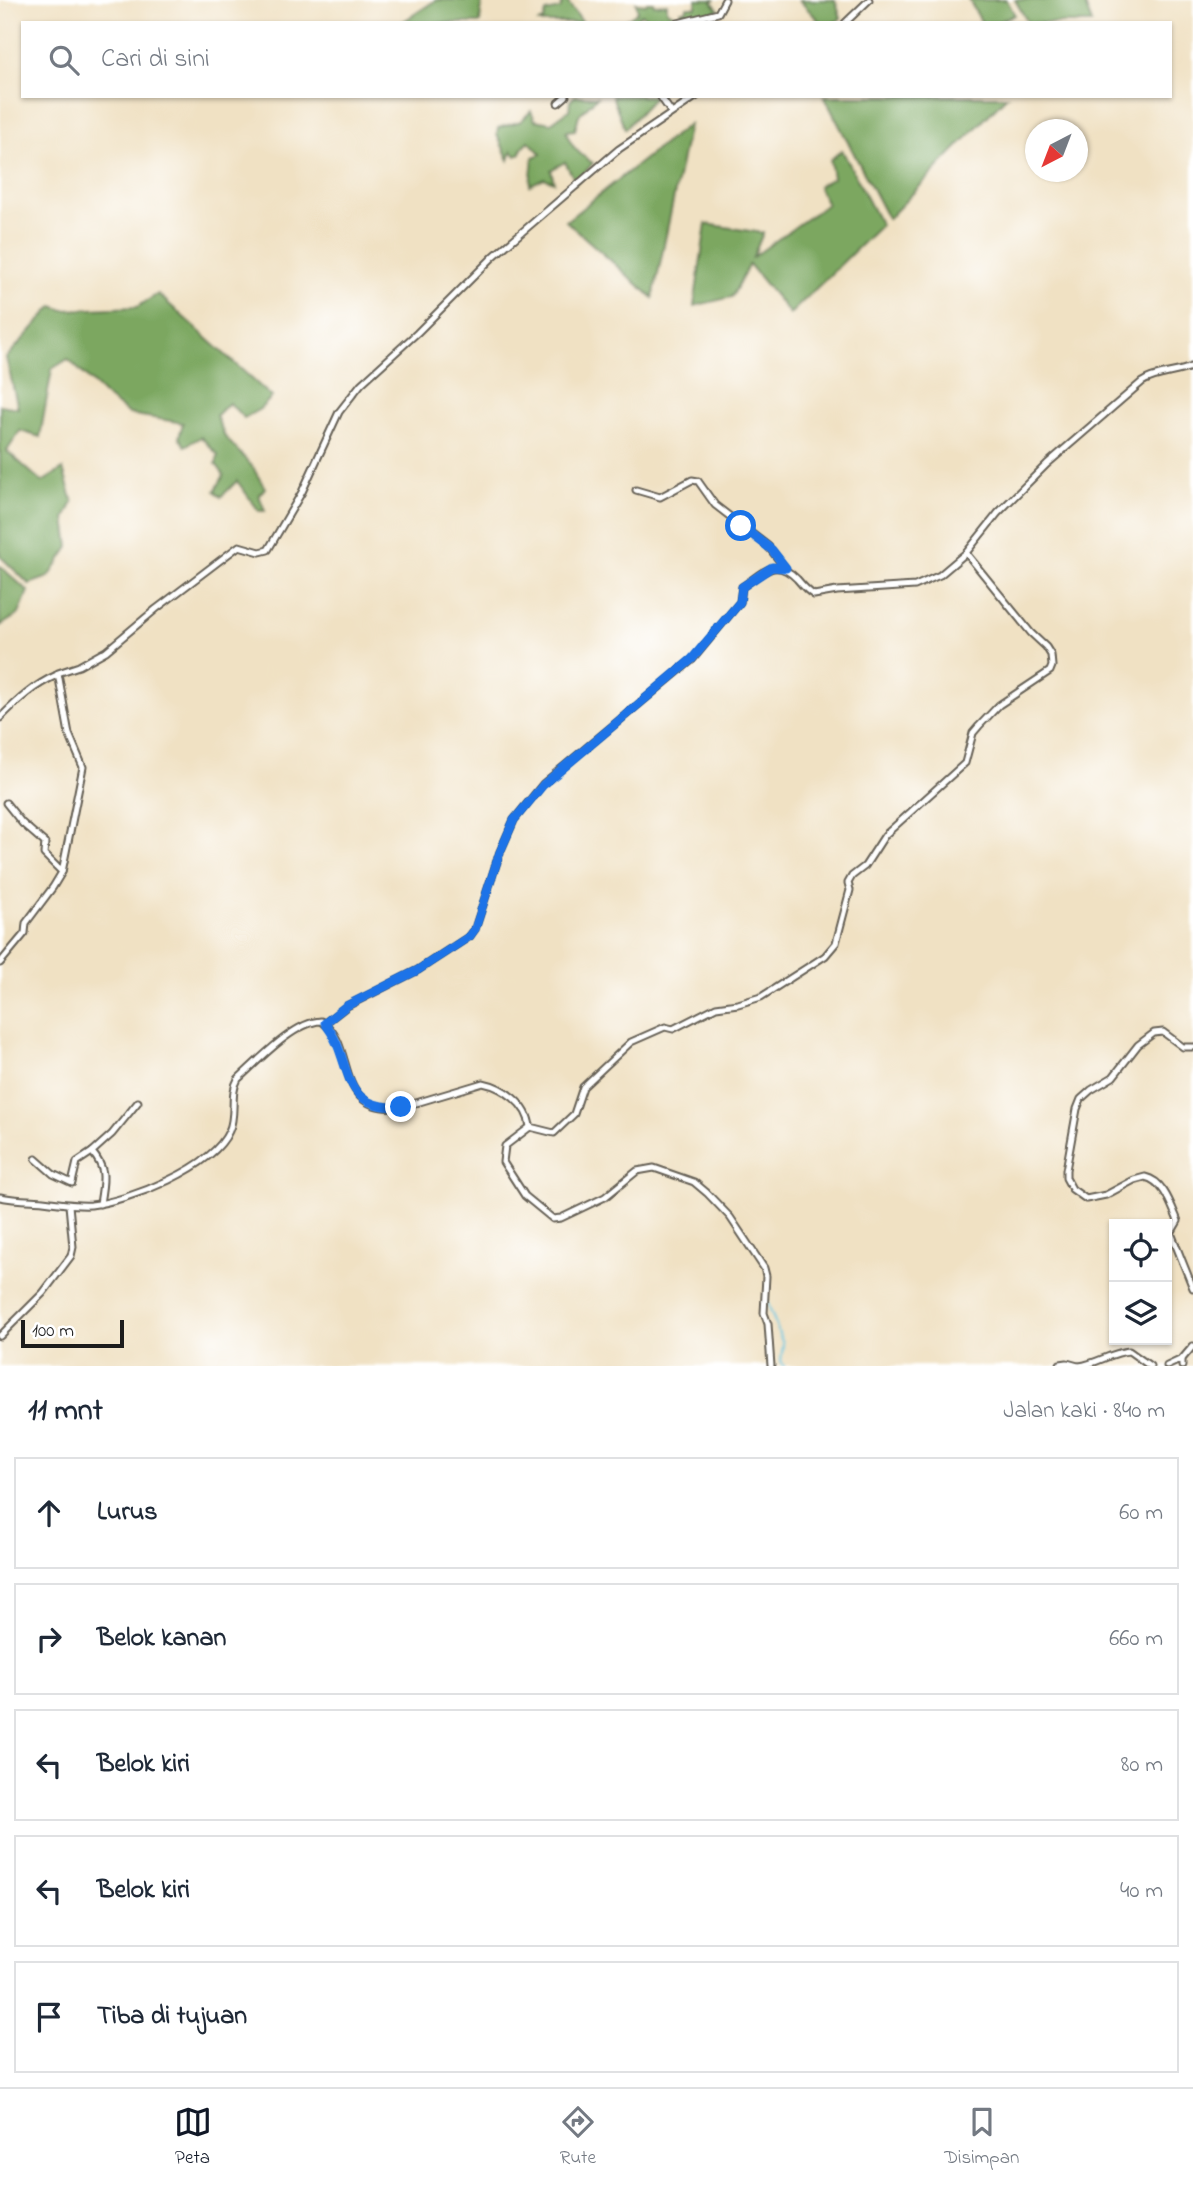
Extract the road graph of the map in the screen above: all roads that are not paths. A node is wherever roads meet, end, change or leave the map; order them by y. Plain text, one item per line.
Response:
1 (725, 0) edge
2 (869, 0) edge
3 (686, 21) edge
4 (847, 21) edge
5 (564, 98) edge
6 (661, 98) edge
7 (694, 98) edge
8 (558, 103) dead end
9 (671, 112) junction
10 (1193, 366) edge
11 (636, 490) dead end
12 (966, 553) junction
13 (786, 568) junction
14 (57, 675) junction
15 (0, 718) edge
16 (6, 803) dead end
17 (62, 872) junction
18 (0, 963) edge
19 (327, 1021) junction
20 (1193, 1047) edge
21 (138, 1102) dead end
22 (534, 1128) junction
23 (92, 1152) junction
24 (36, 1158) dead end
25 (0, 1197) edge
26 (100, 1204) junction
27 (69, 1205) junction
28 (1193, 1288) edge
29 (0, 1336) edge
30 (1193, 1346) edge
31 (1182, 1359) junction
32 (1060, 1364) dead end
33 (1091, 1365) edge
34 (771, 1366) edge
35 (1078, 1366) edge
36 (1150, 1366) edge
37 (1167, 1366) edge
38 (1182, 1366) edge

1 - 3 street
2 - 4 street
5 - 8 street
6 - 9 street
7 - 9 street
9 - 14 street
10 - 12 street
11 - 13 street
12 - 13 street
12 - 22 street
13 - 19 street
14 - 15 street
14 - 17 street
16 - 17 street
17 - 18 street
19 - 22 street
19 - 26 street
20 - 28 street
21 - 23 street
22 - 34 street
23 - 24 street
23 - 26 street
25 - 27 street
26 - 27 street
27 - 29 street
30 - 31 street
31 - 37 street
31 - 38 street
32 - 35 street
33 - 35 street
33 - 36 street

